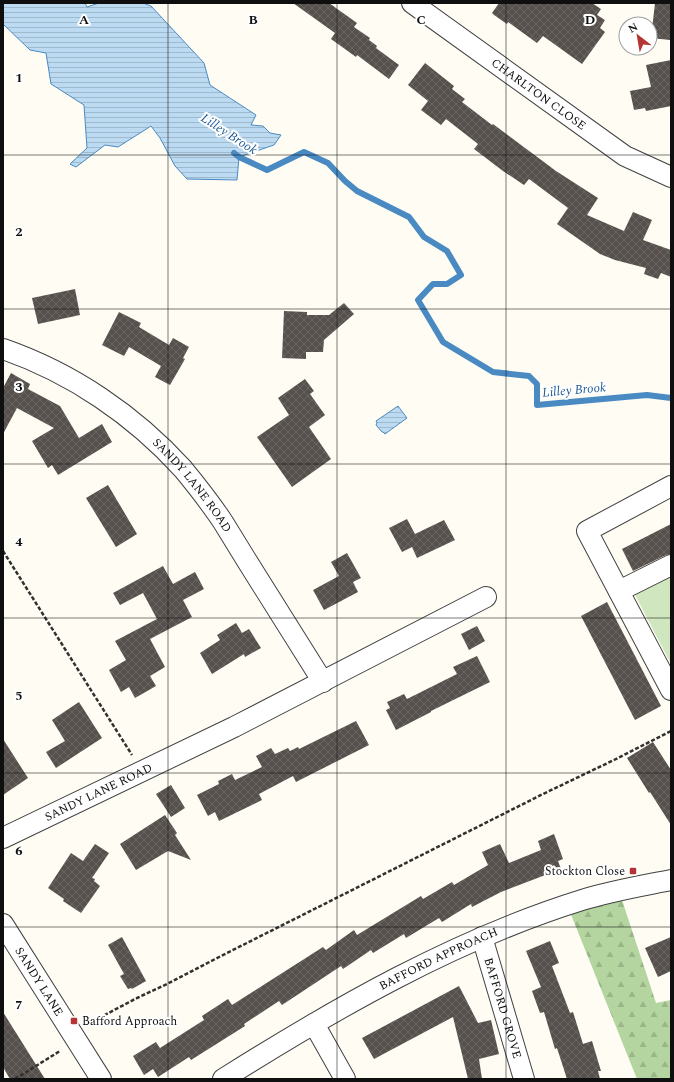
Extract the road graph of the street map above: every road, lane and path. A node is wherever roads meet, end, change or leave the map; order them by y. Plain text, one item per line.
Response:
1 (412, 3) edge
2 (671, 177) edge
3 (3, 349) edge
4 (671, 486) edge
5 (3, 551) edge
6 (671, 565) edge
7 (619, 591) junction
8 (486, 597) dead end
9 (322, 682) junction
10 (671, 690) edge
11 (671, 731) edge
12 (142, 771) junction
13 (3, 838) edge
14 (671, 880) edge
15 (3, 924) edge
16 (482, 937) junction
17 (314, 1024) junction
18 (74, 1036) junction
19 (15, 1079) edge
20 (101, 1079) edge
21 (223, 1079) edge
22 (345, 1079) edge
23 (524, 1079) edge

1 - 2 street, CHARLTON CLOSE
3 - 9 street, SANDY LANE ROAD
4 - 7 street
5 - 12 path
6 - 7 street
7 - 10 street
8 - 9 street, SANDY LANE ROAD
9 - 12 street, SANDY LANE ROAD
11 - 18 path
12 - 13 street, SANDY LANE ROAD
14 - 16 street, BAFFORD APPROACH
15 - 18 street, SANDY LANE
16 - 17 street, BAFFORD APPROACH
16 - 23 street, BAFFORD GROVE
17 - 21 street, BAFFORD APPROACH
17 - 22 street
18 - 19 path
18 - 20 street, SANDY LANE

